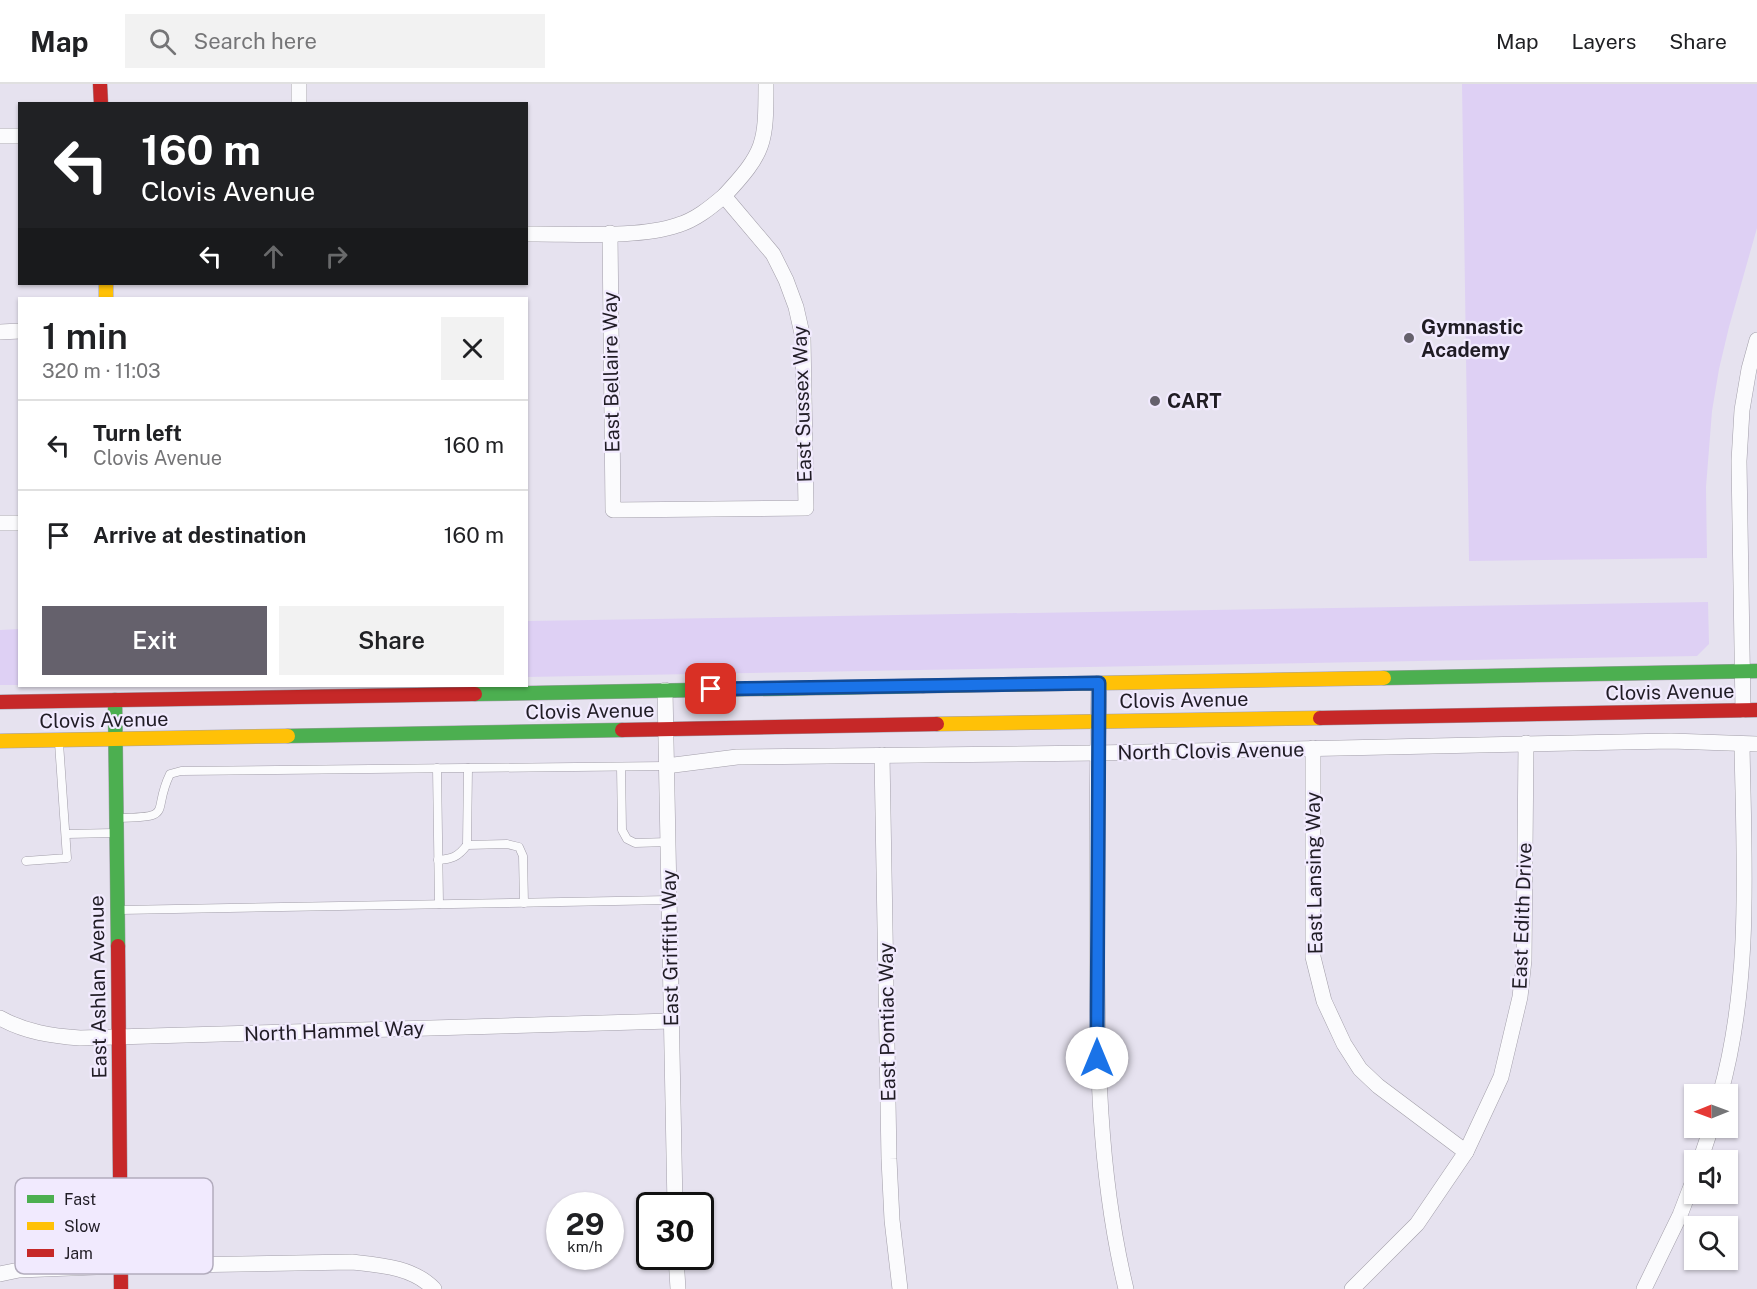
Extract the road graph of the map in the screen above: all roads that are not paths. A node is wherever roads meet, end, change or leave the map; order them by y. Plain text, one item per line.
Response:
1 (100, 84) edge
2 (299, 84) edge
3 (766, 84) edge
4 (101, 102) edge
5 (300, 102) edge
6 (0, 136) edge
7 (18, 136) edge
8 (724, 196) junction
9 (609, 233) junction
10 (528, 234) edge
11 (18, 331) edge
12 (0, 332) edge
13 (1757, 340) edge
14 (613, 510) joint
15 (0, 523) edge
16 (18, 523) edge
17 (1750, 671) edge
18 (1099, 683) junction
19 (114, 687) edge
20 (665, 690) junction
21 (115, 700) junction
22 (0, 702) edge
23 (1750, 710) edge
24 (1098, 722) junction
25 (665, 729) junction
26 (115, 739) junction
27 (58, 740) junction
28 (0, 741) edge
29 (1526, 743) junction
30 (1749, 745) edge
31 (1313, 748) junction
32 (1097, 753) junction
33 (882, 755) junction
34 (666, 766) junction
35 (621, 767) junction
36 (437, 768) junction
37 (468, 768) junction
38 (116, 818) junction
39 (116, 833) junction
40 (67, 834) junction
41 (668, 843) junction
42 (467, 845) junction
43 (438, 860) junction
44 (26, 861) dead end
45 (669, 900) junction
46 (524, 903) junction
47 (439, 904) junction
48 (117, 910) junction
49 (0, 1018) edge
50 (671, 1021) junction
51 (118, 1037) junction
52 (1723, 1084) edge
53 (1466, 1152) junction
54 (120, 1178) edge
55 (675, 1192) edge
56 (1684, 1204) edge
57 (213, 1264) edge
58 (677, 1270) edge
59 (15, 1271) edge
60 (0, 1274) edge
61 (122, 1274) edge
62 (121, 1289) edge
63 (434, 1289) edge
64 (678, 1289) edge
65 (900, 1289) edge
66 (1126, 1289) edge
67 (1352, 1289) edge
68 (1644, 1289) edge

1 - 4 main road
2 - 5 street
3 - 8 street
6 - 7 street
8 - 9 street
8 - 14 street, East Sussex Way
9 - 10 street
9 - 14 street, East Bellaire Way
11 - 12 street
13 - 17 street
15 - 16 street
17 - 18 main road, Clovis Avenue
17 - 23 street
18 - 20 main road, Clovis Avenue
18 - 24 street
19 - 21 main road, East Ashlan Avenue
20 - 21 main road, Clovis Avenue
20 - 25 street, East Griffith Way
21 - 22 main road, Clovis Avenue
21 - 26 main road, East Ashlan Avenue
23 - 24 main road, Clovis Avenue
24 - 25 main road, Clovis Avenue
24 - 32 street
25 - 26 main road, Clovis Avenue
25 - 34 street, East Griffith Way
26 - 27 main road, Clovis Avenue
26 - 38 main road, East Ashlan Avenue
27 - 28 main road, Clovis Avenue
27 - 40 lane
29 - 30 street, North Clovis Avenue
29 - 31 street, North Clovis Avenue
29 - 53 street, East Edith Drive
30 - 52 street
31 - 32 street, North Clovis Avenue
31 - 53 street, East Lansing Way
32 - 33 street, North Clovis Avenue
32 - 66 street
33 - 34 street, North Clovis Avenue
33 - 65 street, East Pontiac Way
34 - 35 lane
34 - 41 street, East Griffith Way
35 - 37 lane
35 - 41 lane
36 - 37 lane
36 - 38 lane
36 - 43 lane
37 - 42 lane
38 - 39 main road, East Ashlan Avenue
39 - 40 lane
39 - 48 main road, East Ashlan Avenue
40 - 44 lane
41 - 45 street, East Griffith Way
42 - 43 lane
42 - 46 lane
43 - 47 lane
45 - 46 lane
45 - 50 street, East Griffith Way
46 - 47 lane
47 - 48 lane
48 - 51 main road, East Ashlan Avenue
49 - 51 street, North Hammel Way
50 - 51 street, North Hammel Way
50 - 55 street, East Griffith Way
51 - 54 main road, East Ashlan Avenue
53 - 67 street, East Edith Drive
56 - 68 street
57 - 63 street
58 - 64 street
59 - 60 street
61 - 62 main road, East Ashlan Avenue

